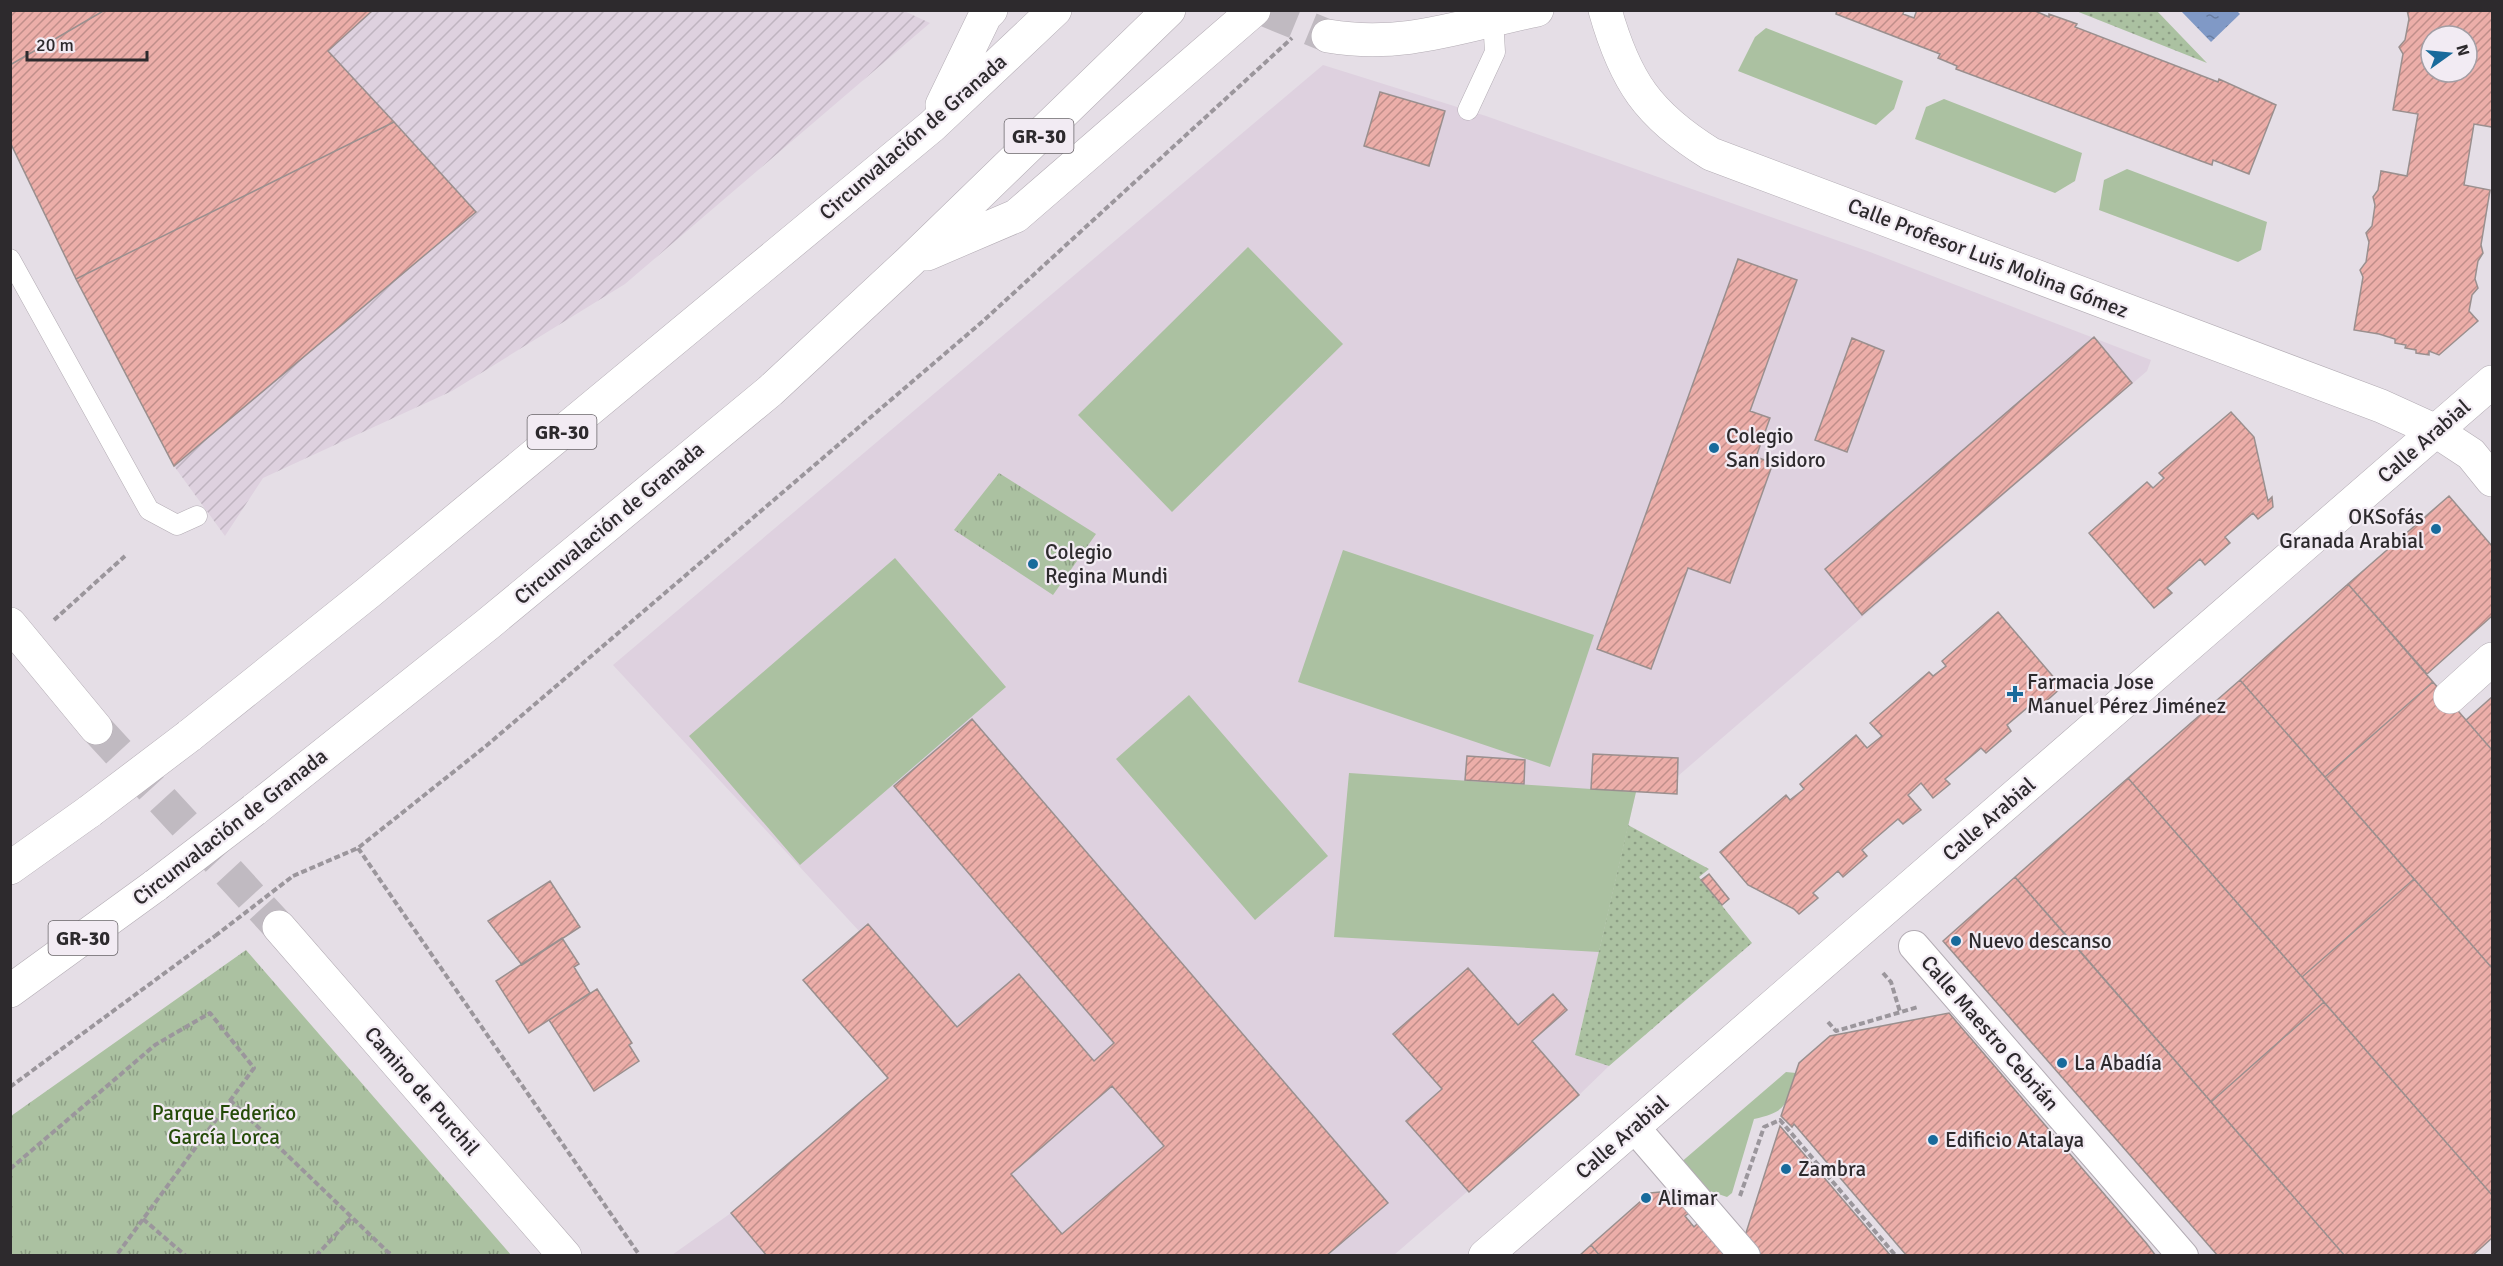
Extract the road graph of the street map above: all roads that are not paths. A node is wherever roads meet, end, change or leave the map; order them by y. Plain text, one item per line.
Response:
1 (991, 10) edge
2 (1055, 10) edge
3 (1170, 10) edge
4 (1254, 10) edge
5 (1537, 10) edge
6 (1605, 10) edge
7 (1493, 19) junction
8 (1314, 33) tunnel mouth
9 (1468, 110) dead end
10 (932, 126) junction
11 (10, 259) edge
12 (909, 262) junction
13 (2493, 382) edge
14 (2436, 431) junction
15 (2493, 480) edge
16 (197, 516) dead end
17 (10, 624) edge
18 (2493, 659) edge
19 (2450, 697) dead end
20 (96, 728) tunnel mouth
21 (10, 868) edge
22 (279, 927) tunnel mouth
23 (1914, 946) dead end
24 (10, 991) edge
25 (1634, 1127) junction
26 (565, 1256) edge
27 (1485, 1256) edge
28 (1745, 1256) edge
29 (2183, 1256) edge

1 - 10 main road
2 - 10 main road, Circunvalación de Granada / GR-30
3 - 12 main road, Circunvalación de Granada / GR-30
4 - 12 main road
5 - 7 main road
6 - 14 main road, Calle Profesor Luis Molina Gómez
7 - 8 main road
7 - 9 lane
10 - 21 main road, Circunvalación de Granada / GR-30, bridge
11 - 16 lane
12 - 24 main road, Circunvalación de Granada / GR-30, bridge
13 - 14 main road, Calle Arabial
14 - 15 main road, Calle Profesor Luis Molina Gómez
14 - 25 main road, Calle Arabial
17 - 20 main road
18 - 19 main road
22 - 26 main road, Camino de Purchil
23 - 29 street, Calle Maestro Cebrián
25 - 27 main road, Calle Arabial
25 - 28 street

